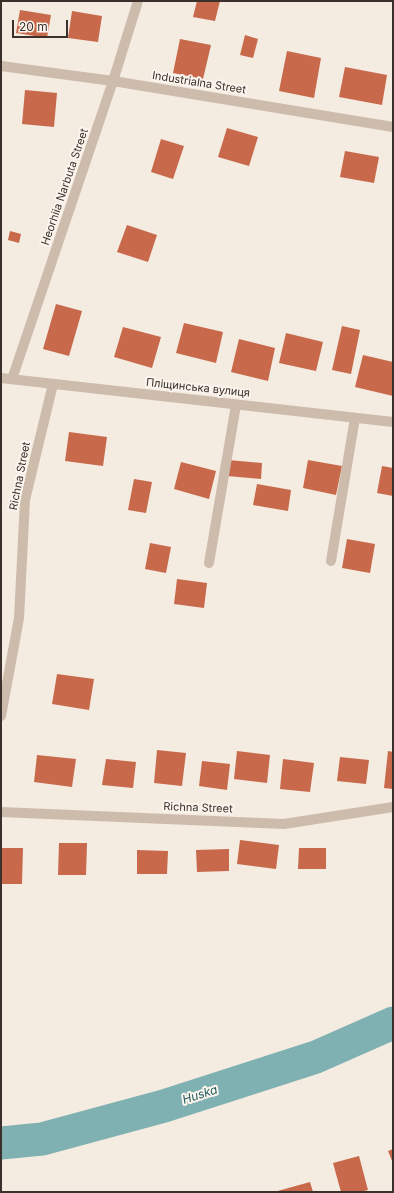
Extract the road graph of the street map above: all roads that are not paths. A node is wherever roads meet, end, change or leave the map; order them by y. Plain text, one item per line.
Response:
1 (138, 1) edge
2 (1, 66) edge
3 (113, 81) junction
4 (393, 127) edge
5 (1, 378) edge
6 (12, 379) junction
7 (53, 384) junction
8 (236, 405) junction
9 (355, 418) junction
10 (393, 422) edge
11 (331, 561) dead end
12 (209, 563) dead end
13 (1, 716) edge
14 (393, 807) edge
15 (1, 812) edge

1 - 3 street, Heorhiia Narbuta Street
2 - 3 street, Industrialna Street
3 - 4 street, Industrialna Street
3 - 6 street, Heorhiia Narbuta Street
5 - 6 street, Пліщинська вулиця
6 - 7 street, Пліщинська вулиця
7 - 8 street, Пліщинська вулиця
7 - 13 street, Richna Street
8 - 9 street, Пліщинська вулиця
8 - 12 street
9 - 10 street, Пліщинська вулиця
9 - 11 street
14 - 15 street, Richna Street

